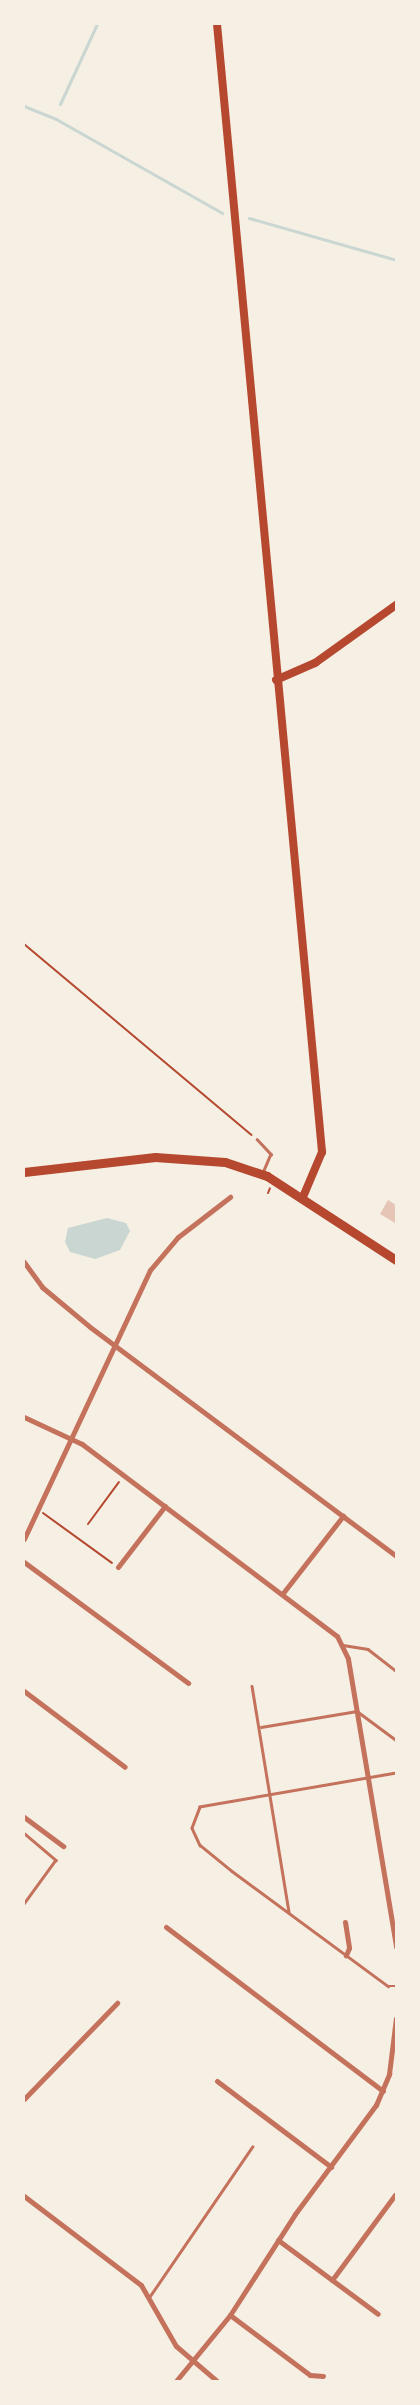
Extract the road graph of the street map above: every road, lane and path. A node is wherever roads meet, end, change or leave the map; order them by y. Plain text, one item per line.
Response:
1 (217, 24) edge
2 (396, 605) edge
3 (276, 680) junction
4 (24, 944) edge
5 (257, 1139) joint
6 (24, 1172) edge
7 (263, 1174) junction
8 (230, 1197) dead end
9 (303, 1197) junction
10 (396, 1260) edge
11 (24, 1262) edge
12 (115, 1345) junction
13 (24, 1417) edge
14 (70, 1437) junction
15 (124, 1475) junction
16 (165, 1506) junction
17 (42, 1512) dead end
18 (343, 1516) junction
19 (88, 1524) dead end
20 (24, 1539) edge
21 (396, 1556) edge
22 (24, 1562) edge
23 (118, 1567) joint
24 (283, 1593) junction
25 (343, 1645) junction
26 (396, 1671) edge
27 (188, 1683) dead end
28 (252, 1686) dead end
29 (24, 1692) edge
30 (357, 1711) junction
31 (261, 1727) junction
32 (396, 1740) edge
33 (125, 1767) dead end
34 (396, 1773) edge
35 (368, 1778) junction
36 (272, 1795) junction
37 (24, 1817) edge
38 (24, 1833) edge
39 (63, 1846) dead end
40 (24, 1904) edge
41 (289, 1912) junction
42 (345, 1922) dead end
43 (166, 1927) dead end
44 (396, 1947) edge
45 (346, 1954) junction
46 (396, 1986) edge
47 (117, 2003) dead end
48 (396, 2018) edge
49 (395, 2034) edge
50 (217, 2081) dead end
51 (383, 2090) junction
52 (24, 2099) edge
53 (252, 2147) dead end
54 (331, 2167) junction
55 (24, 2196) edge
56 (395, 2196) dead end
57 (278, 2240) junction
58 (332, 2280) junction
59 (150, 2296) junction
60 (378, 2314) dead end
61 (230, 2315) junction
62 (193, 2361) junction
63 (323, 2376) dead end
64 (176, 2381) edge
65 (217, 2381) edge

1 - 3 main road
2 - 3 main road
3 - 9 main road
4 - 5 path
5 - 7 lane
6 - 7 main road
7 - 9 main road
8 - 12 street
9 - 10 main road
11 - 12 street
12 - 14 street
12 - 18 street
13 - 14 street
14 - 15 street
14 - 20 street
15 - 16 street
15 - 19 path
16 - 23 street
16 - 24 street
17 - 23 path
18 - 21 street
18 - 24 street
22 - 27 street
24 - 25 street
25 - 26 lane
25 - 30 street
28 - 31 lane
29 - 33 street
30 - 31 lane
30 - 32 lane
30 - 35 street
31 - 36 lane
34 - 35 lane
35 - 36 lane
35 - 44 street
36 - 41 lane
36 - 41 lane
37 - 39 street
38 - 40 lane
41 - 45 lane
42 - 45 street
43 - 51 street
45 - 46 lane
47 - 52 street
48 - 49 street
49 - 51 street
50 - 54 street
51 - 54 street
53 - 59 lane
54 - 57 street
55 - 59 street
56 - 58 street
57 - 58 street
57 - 61 street
58 - 60 street
59 - 62 street
61 - 62 street
61 - 63 street
62 - 64 street
62 - 65 street

